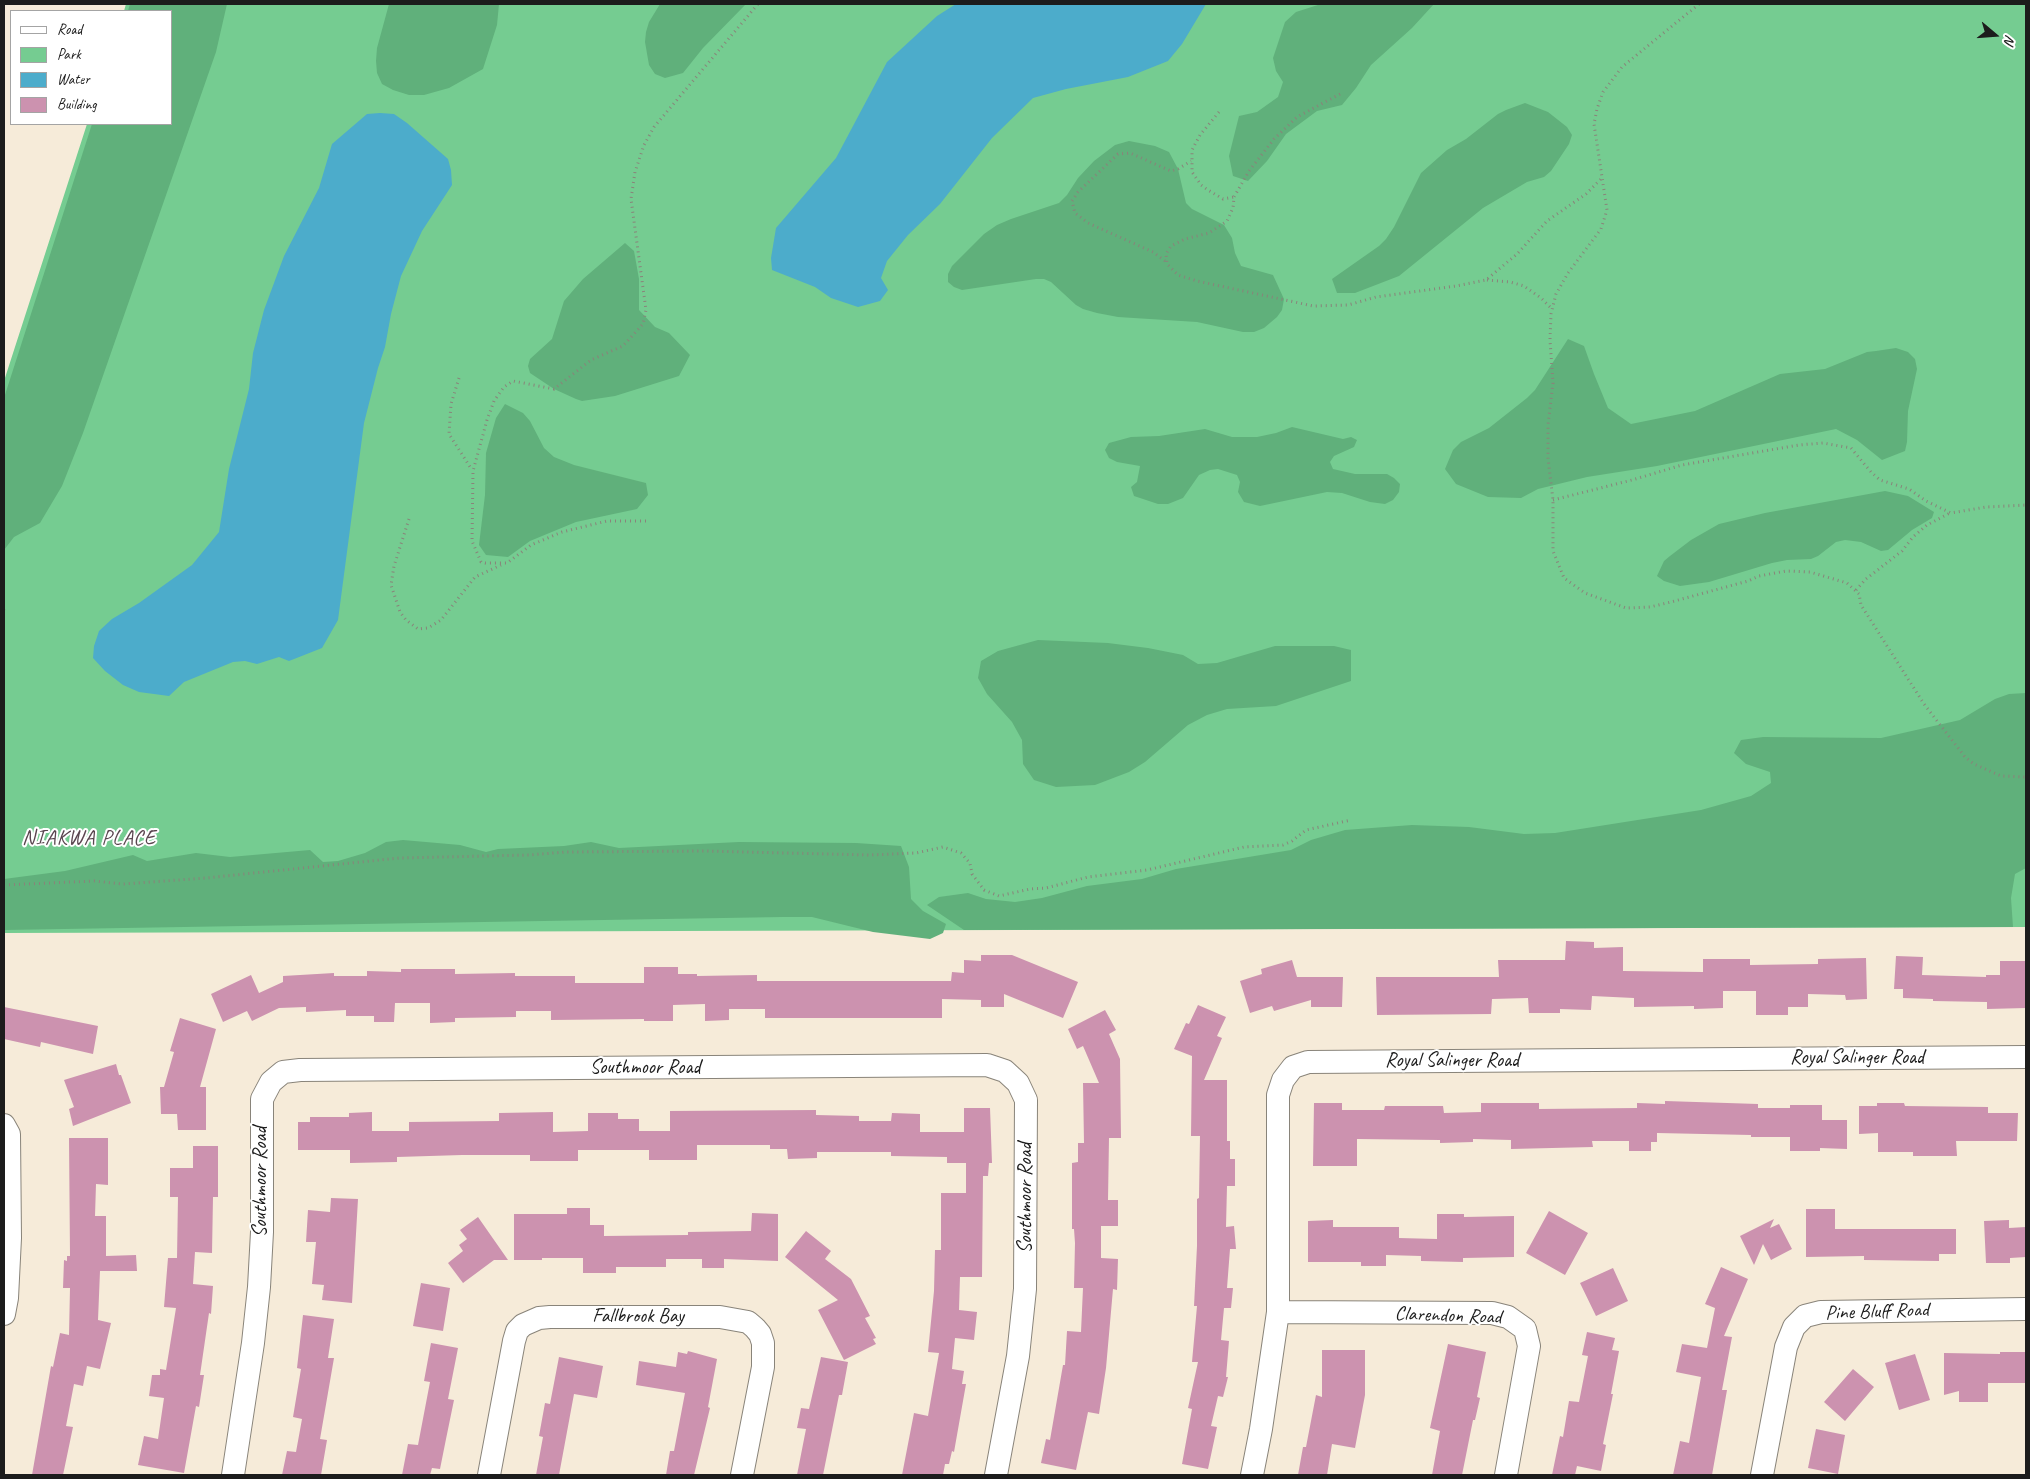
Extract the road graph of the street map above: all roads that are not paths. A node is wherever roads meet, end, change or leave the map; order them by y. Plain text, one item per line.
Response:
1 (2026, 1057) edge
2 (4, 1125) edge
3 (2026, 1309) edge
4 (1278, 1312) junction
5 (4, 1314) edge
6 (233, 1475) edge
7 (489, 1475) edge
8 (742, 1475) edge
9 (996, 1475) edge
10 (1252, 1475) edge
11 (1506, 1475) edge
12 (1762, 1475) edge

1 - 4 street, Royal Salinger Road
2 - 5 street
3 - 12 street, Pine Bluff Road
4 - 10 street, Royal Salinger Road
4 - 11 street, Clarendon Road
6 - 9 street, Southmoor Road
7 - 8 street, Fallbrook Bay

